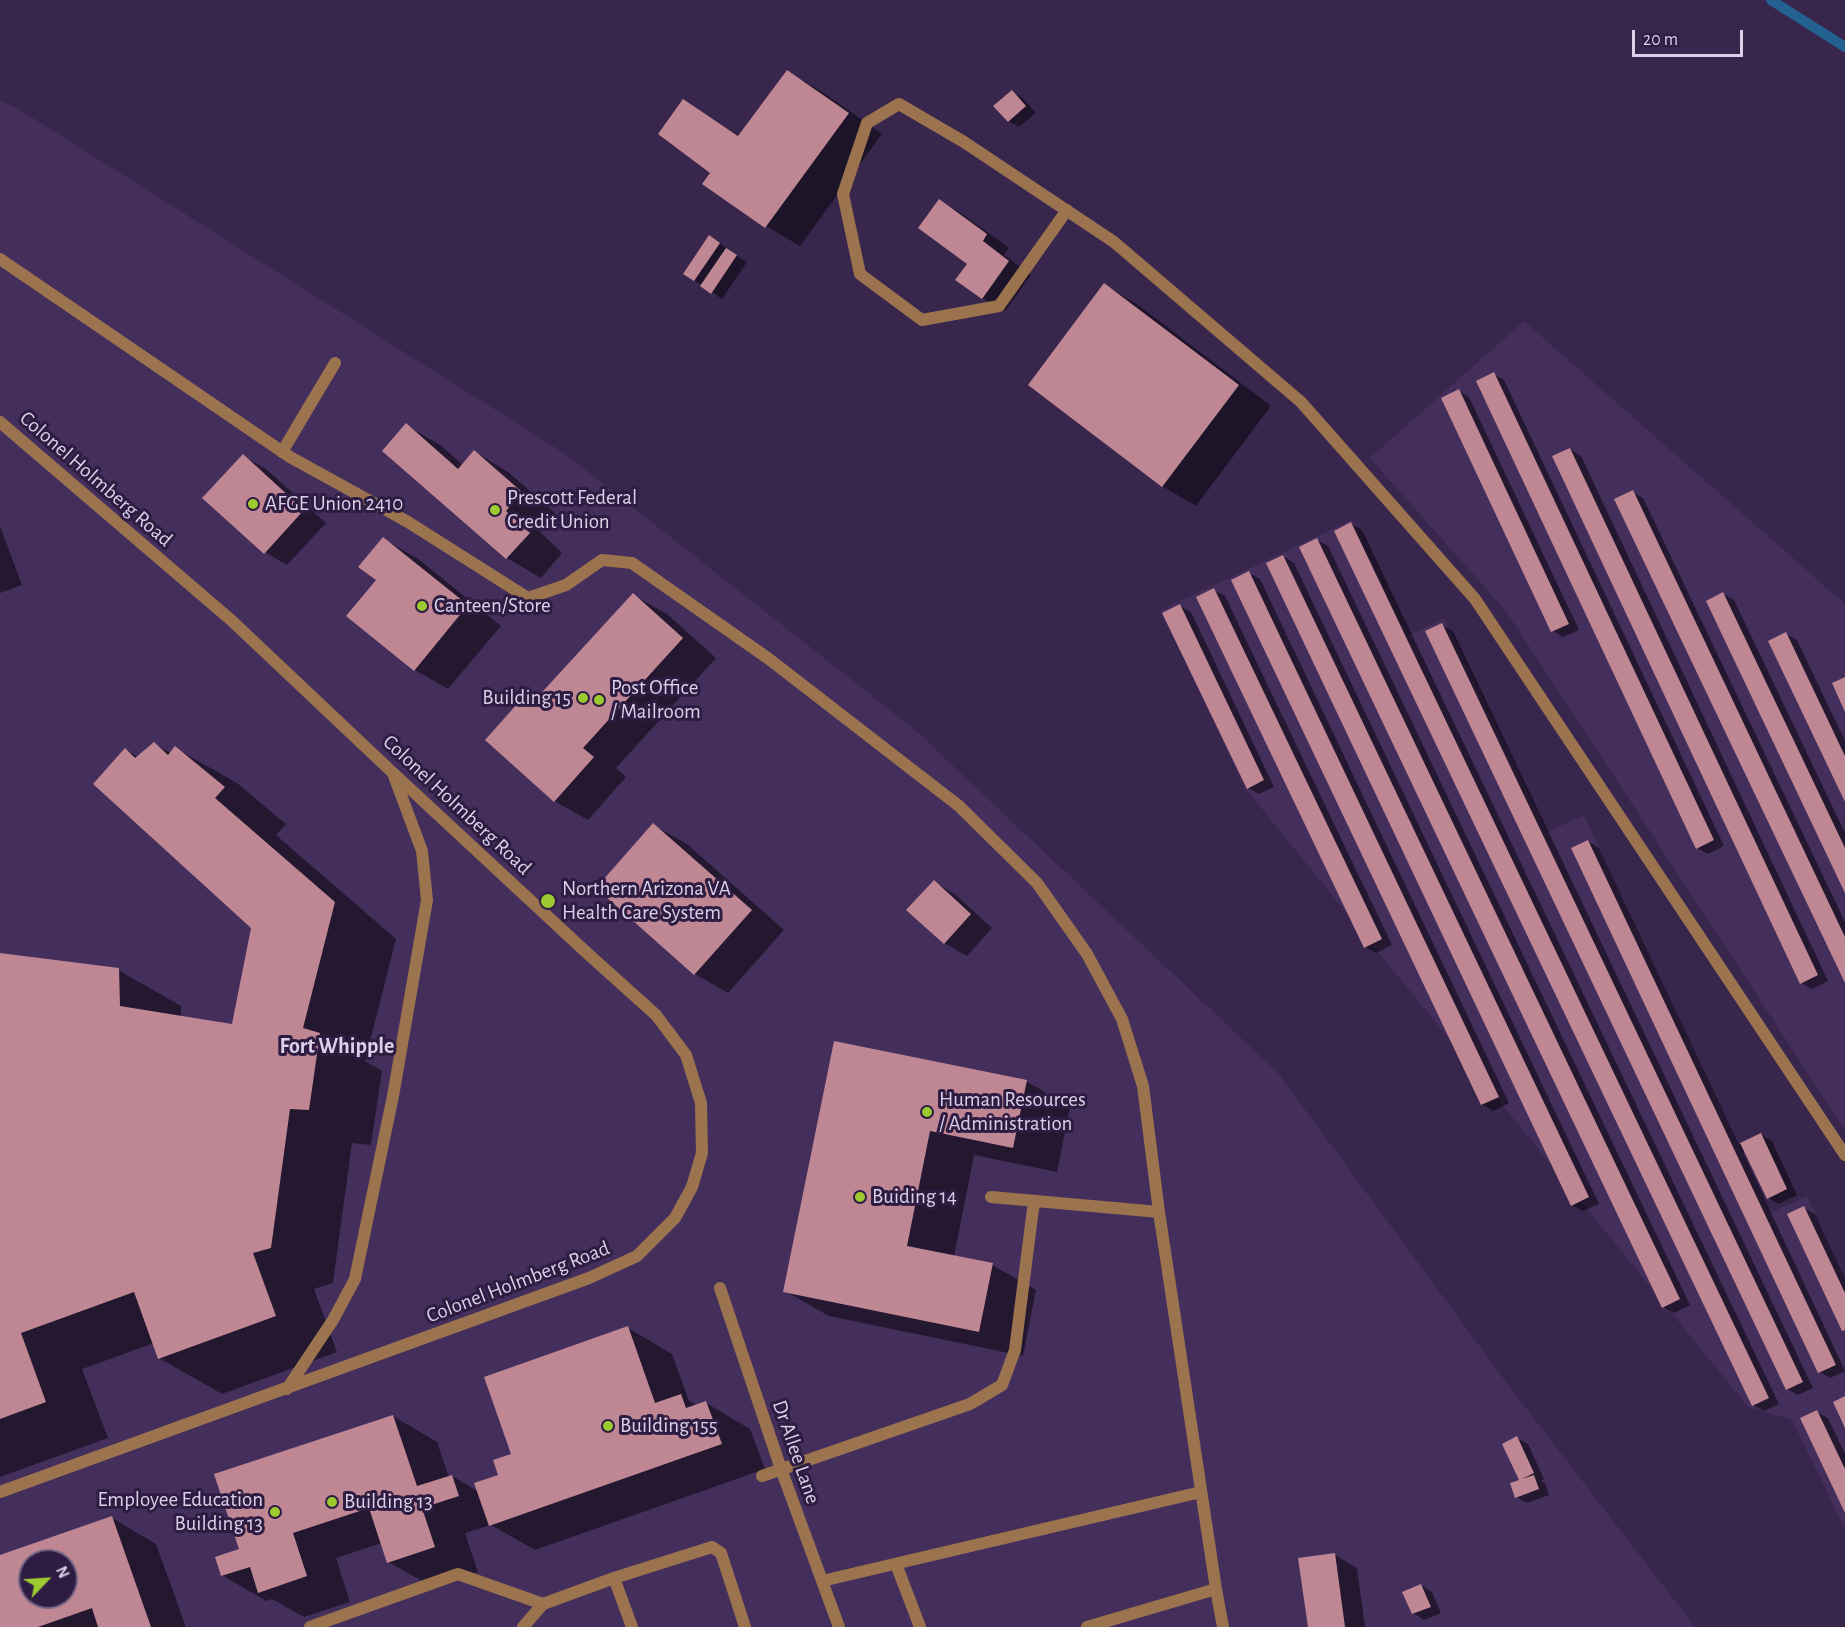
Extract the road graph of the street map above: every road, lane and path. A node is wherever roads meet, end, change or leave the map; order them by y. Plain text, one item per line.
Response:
1 (1067, 210) junction
2 (0, 259) edge
3 (335, 363) dead end
4 (0, 422) edge
5 (282, 452) junction
6 (392, 772) junction
7 (1845, 1155) edge
8 (991, 1197) dead end
9 (1034, 1201) junction
10 (1159, 1212) junction
11 (720, 1288) dead end
12 (287, 1389) junction
13 (781, 1469) junction
14 (762, 1476) dead end
15 (0, 1492) edge
16 (1201, 1492) junction
17 (896, 1564) junction
18 (614, 1578) junction
19 (822, 1581) junction
20 (1216, 1589) junction
21 (543, 1604) junction
22 (310, 1627) edge
23 (523, 1627) edge
24 (632, 1627) edge
25 (745, 1627) edge
26 (839, 1627) edge
27 (920, 1627) edge
28 (1087, 1627) edge
29 (1223, 1627) edge

1 - 1 lane
1 - 7 lane
2 - 5 lane
3 - 5 lane
4 - 6 lane, Colonel Holmberg Road
5 - 10 lane
6 - 12 lane
6 - 12 lane, Colonel Holmberg Road
8 - 9 lane
9 - 10 lane
9 - 13 lane
10 - 16 lane
11 - 13 lane, Dr Allee Lane
12 - 15 lane, Colonel Holmberg Road
13 - 14 lane
13 - 19 lane, Dr Allee Lane
16 - 17 lane
16 - 20 lane
17 - 19 lane
17 - 27 lane
18 - 21 lane
18 - 24 lane
18 - 25 lane
19 - 26 lane, Dr Allee Lane
20 - 28 lane
20 - 29 lane
21 - 22 lane
21 - 23 lane

